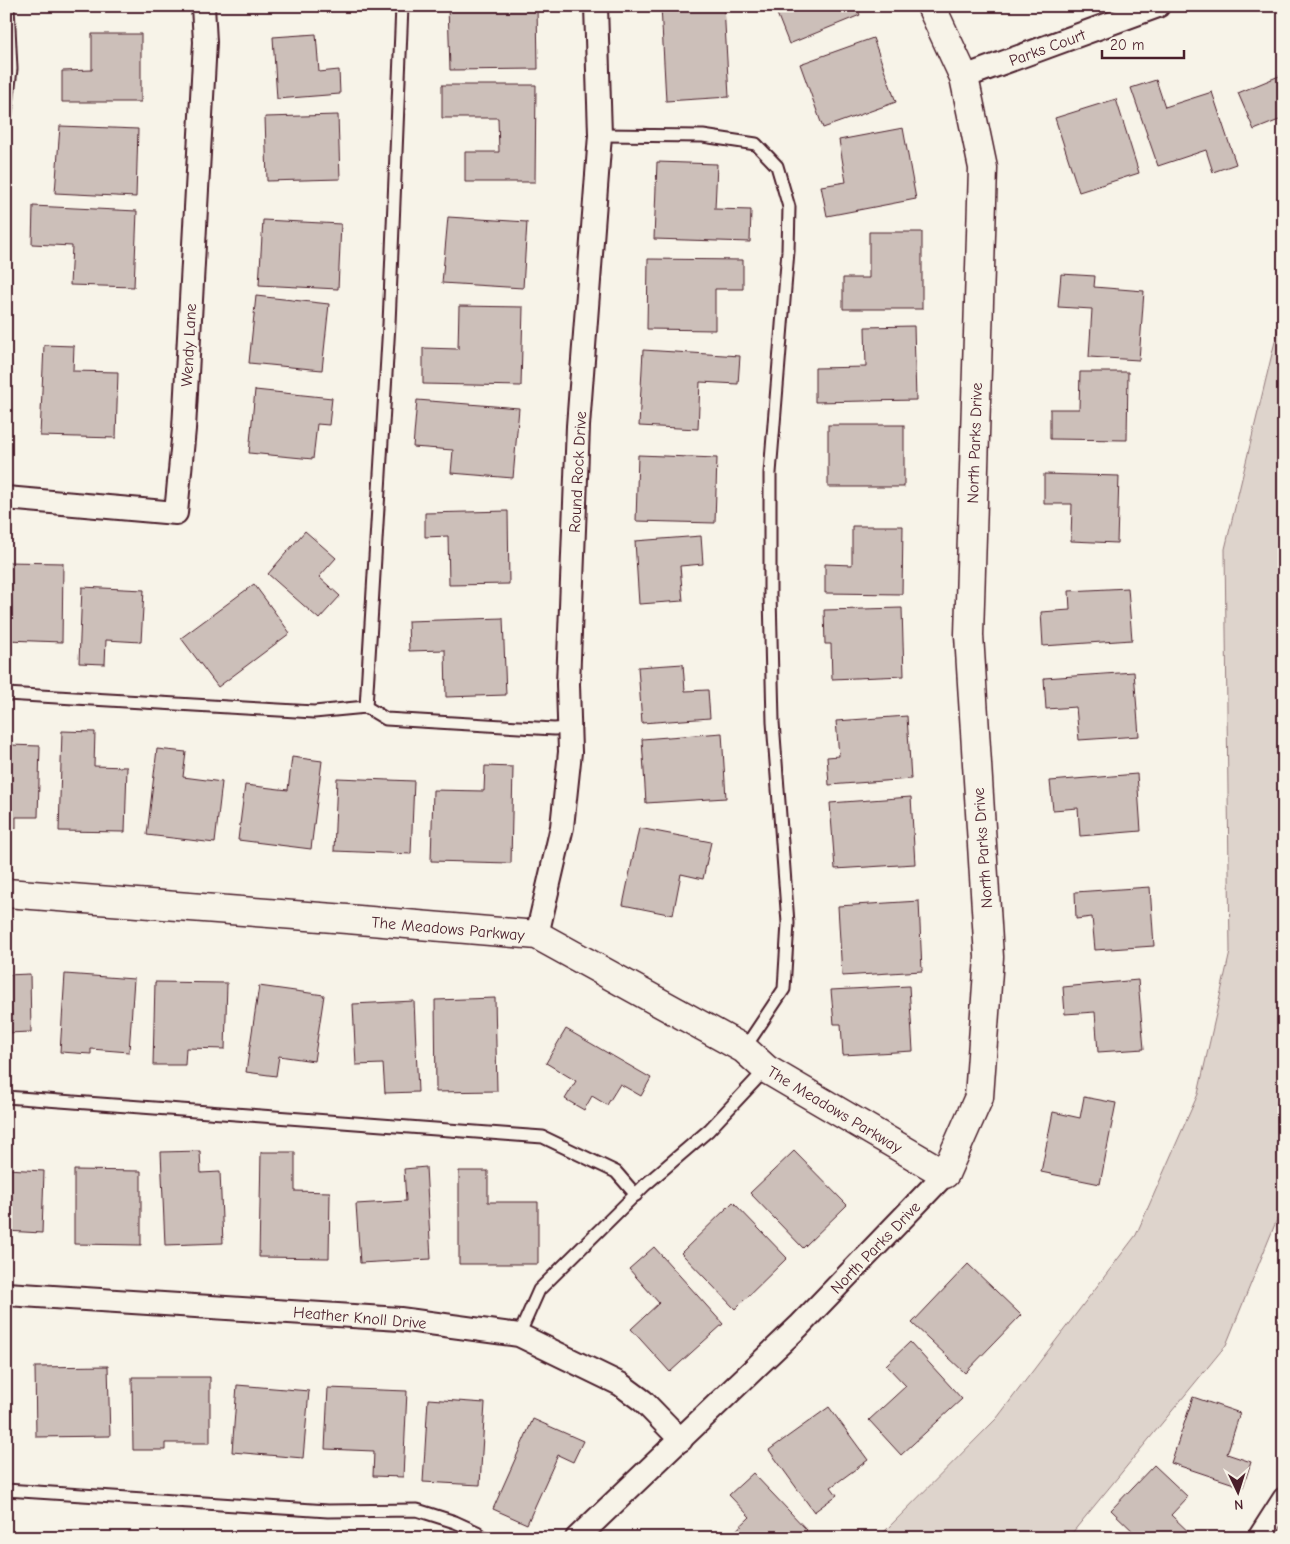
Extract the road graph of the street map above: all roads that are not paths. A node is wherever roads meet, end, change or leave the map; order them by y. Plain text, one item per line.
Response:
1 (8, 6) edge
2 (203, 6) edge
3 (402, 6) edge
4 (596, 6) edge
5 (931, 6) edge
6 (1158, 6) edge
7 (964, 77) junction
8 (6, 114) edge
9 (600, 135) junction
10 (6, 498) edge
11 (6, 694) edge
12 (366, 707) junction
13 (569, 728) junction
14 (6, 893) edge
15 (537, 935) junction
16 (744, 1049) junction
17 (766, 1069) junction
18 (6, 1097) edge
19 (945, 1174) junction
20 (636, 1194) junction
21 (6, 1294) edge
22 (519, 1335) junction
23 (680, 1440) junction
24 (6, 1490) edge
25 (1284, 1499) edge
26 (484, 1538) edge
27 (576, 1538) edge
28 (1259, 1538) edge

1 - 8 lane
2 - 10 street, Wendy Lane
3 - 12 lane
4 - 9 street, Round Rock Drive
5 - 7 street, North Parks Drive
6 - 7 street, Parks Court
7 - 19 street, North Parks Drive
9 - 13 street, Round Rock Drive
9 - 16 lane
11 - 12 lane
12 - 13 lane
13 - 15 street, Round Rock Drive
14 - 15 street, The Meadows Parkway
15 - 16 street, The Meadows Parkway
16 - 17 street, The Meadows Parkway
17 - 19 street, The Meadows Parkway
17 - 20 lane
18 - 20 lane
19 - 23 street, North Parks Drive
20 - 22 lane
21 - 22 street, Heather Knoll Drive
22 - 23 street, Heather Knoll Drive
23 - 27 street, North Parks Drive
24 - 26 lane
25 - 28 street

